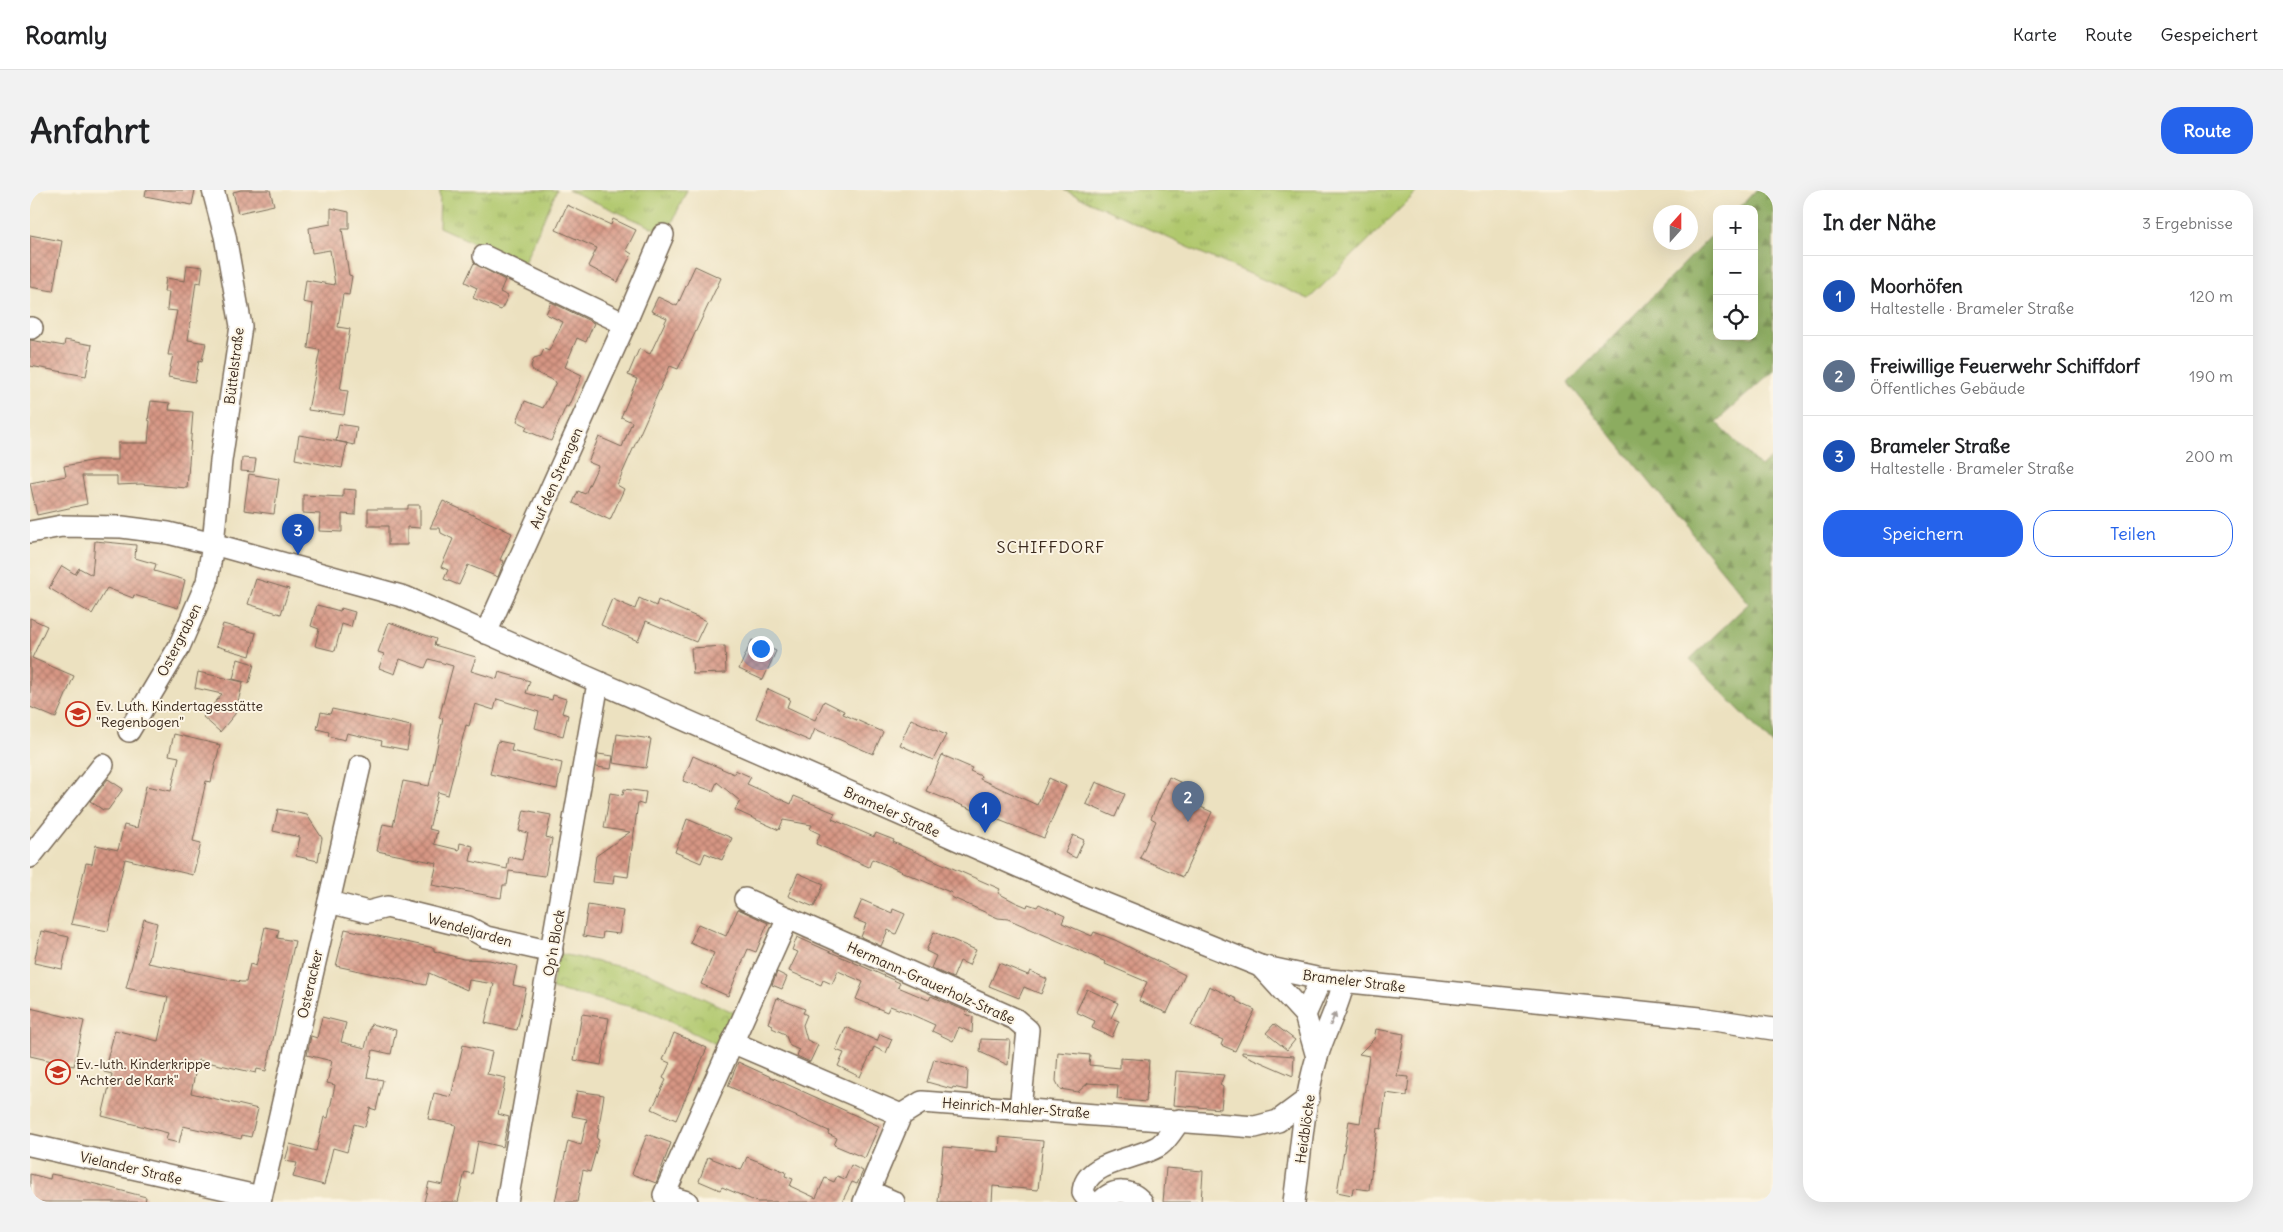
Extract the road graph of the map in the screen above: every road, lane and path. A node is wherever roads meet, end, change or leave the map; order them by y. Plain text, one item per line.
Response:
1 (213, 190) edge
2 (663, 235) dead end
3 (484, 256) dead end
4 (625, 324) junction
5 (30, 532) edge
6 (213, 544) junction
7 (486, 633) junction
8 (598, 683) junction
9 (129, 731) dead end
10 (103, 765) dead end
11 (360, 766) dead end
12 (30, 857) edge
13 (746, 899) dead end
14 (329, 902) junction
15 (788, 918) junction
16 (552, 952) junction
17 (1260, 966) junction
18 (1321, 979) junction
19 (1344, 981) junction
20 (1306, 1015) junction
21 (1773, 1029) edge
22 (732, 1042) junction
23 (1317, 1057) junction
24 (1309, 1098) junction
25 (1020, 1109) junction
26 (901, 1115) junction
27 (1180, 1120) junction
28 (30, 1145) edge
29 (867, 1196) edge
30 (261, 1199) edge
31 (507, 1202) edge
32 (687, 1202) edge
33 (894, 1202) edge
34 (1090, 1202) edge
35 (1102, 1202) edge
36 (1142, 1202) edge
37 (1294, 1202) edge

1 - 6 street, Büttelstraße
2 - 4 street, Auf den Strengen
3 - 4 street
4 - 7 street, Auf den Strengen
5 - 6 street, Brameler Straße
6 - 7 street, Brameler Straße
6 - 9 street, Ostergraben
7 - 8 street, Brameler Straße
8 - 16 street, Op'n Block
8 - 17 street, Brameler Straße
10 - 12 street
11 - 14 street, Osteracker
13 - 15 street, Hermann-Grauerholz-Straße
14 - 16 street, Wendeljarden
14 - 30 street, Osteracker
15 - 22 street
15 - 25 street, Hermann-Grauerholz-Straße
16 - 31 street, Op'n Block
17 - 18 street, Brameler Straße
17 - 20 street, Heidblöcke
18 - 19 street, Brameler Straße
18 - 20 street
19 - 21 street, Brameler Straße
23 -> 19 street, Heidblöcke
20 - 23 street, Heidblöcke
22 - 26 street
22 - 32 street
23 - 24 street, Heidblöcke
24 - 27 street, Heinrich-Mahler-Straße
24 - 37 street, Heidblöcke
25 - 26 street, Heinrich-Mahler-Straße
25 - 27 street, Heinrich-Mahler-Straße
26 - 29 street
27 - 34 street
28 - 30 street, Vielander Straße
29 - 33 street
35 - 36 street

